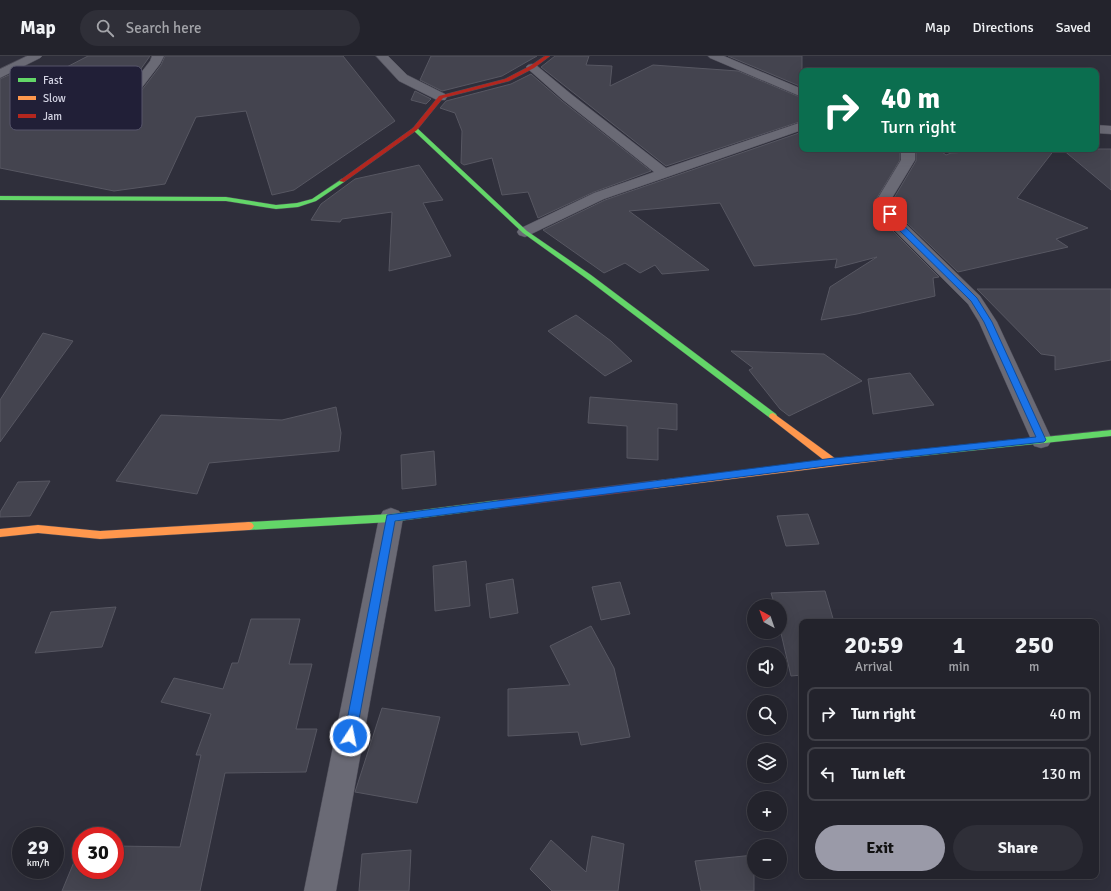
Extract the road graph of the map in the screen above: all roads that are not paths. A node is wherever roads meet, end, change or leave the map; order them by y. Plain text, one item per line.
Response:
1 (36, 56) edge
2 (158, 56) edge
3 (382, 56) edge
4 (548, 56) edge
5 (714, 56) edge
6 (16, 66) edge
7 (532, 67) junction
8 (10, 69) edge
9 (0, 74) edge
10 (142, 80) edge
11 (799, 92) edge
12 (441, 97) junction
13 (799, 127) edge
14 (415, 129) junction
15 (1099, 129) edge
16 (1111, 130) edge
17 (908, 152) edge
18 (664, 173) junction
19 (0, 198) edge
20 (525, 232) junction
21 (1111, 433) edge
22 (1041, 440) junction
23 (834, 462) junction
24 (390, 518) junction
25 (0, 533) edge
26 (320, 891) edge

1 - 6 street
2 - 10 street
3 - 12 street
4 - 7 street
5 - 11 street
7 - 12 street
7 - 18 street
8 - 9 street
12 - 14 street
13 - 18 street
14 - 19 street
14 - 20 street
15 - 16 street
17 - 22 street
18 - 20 street
20 - 23 street
21 - 22 street
22 - 23 street
23 - 24 street
24 - 25 street
24 - 26 street

